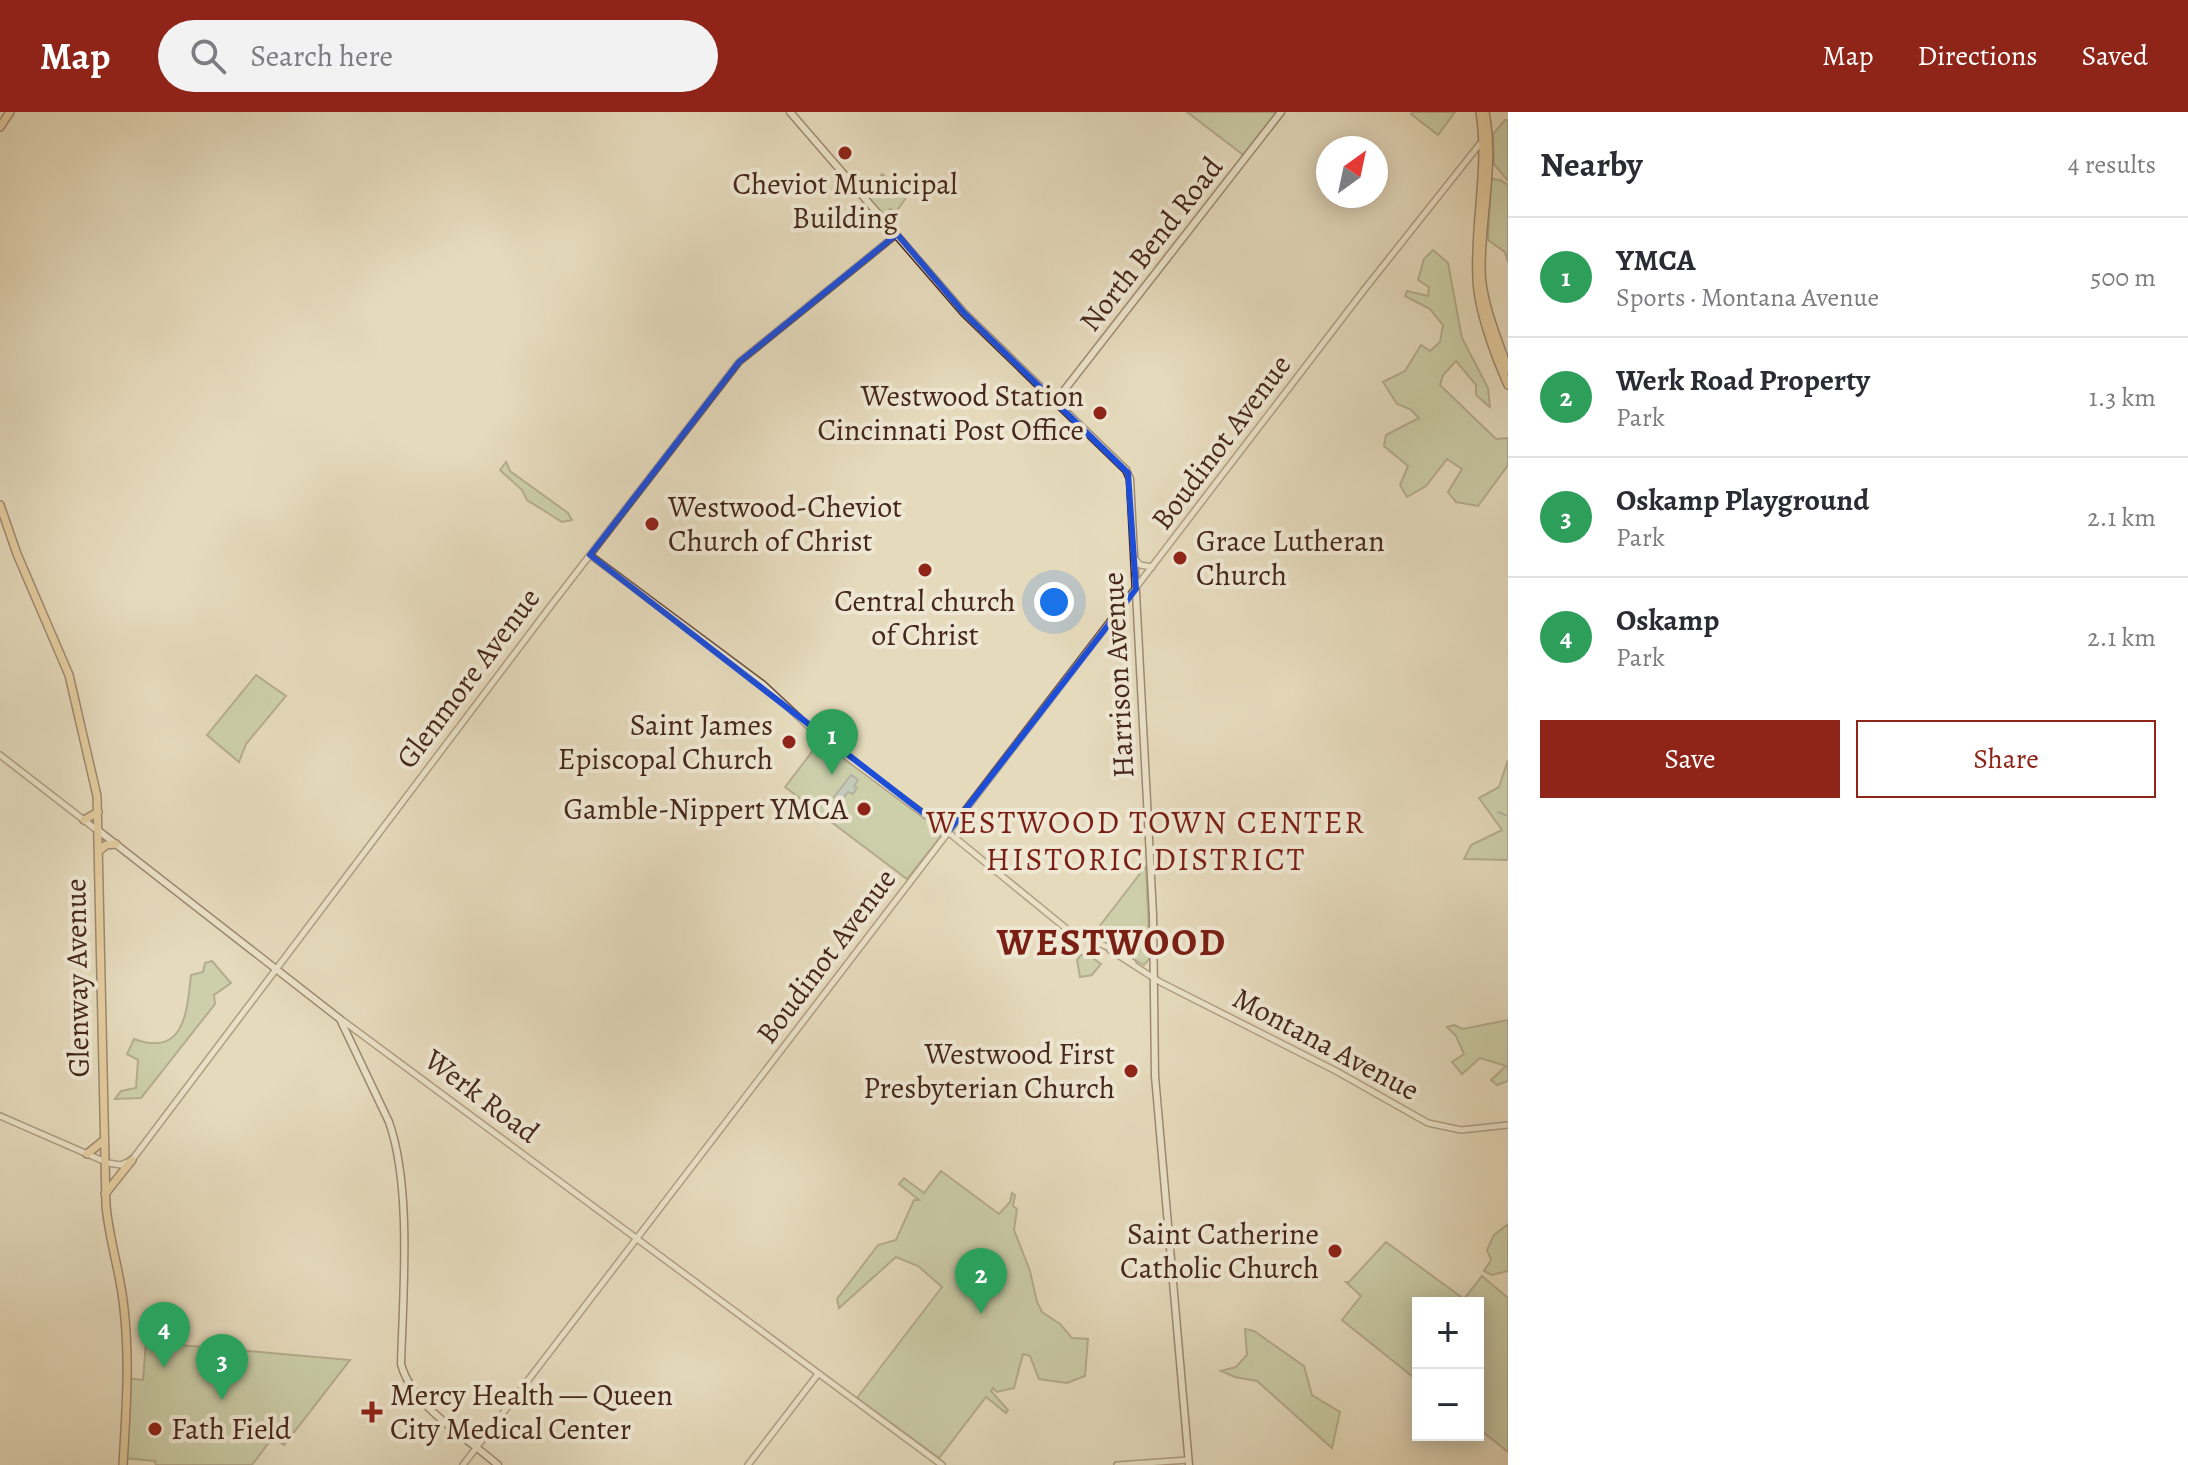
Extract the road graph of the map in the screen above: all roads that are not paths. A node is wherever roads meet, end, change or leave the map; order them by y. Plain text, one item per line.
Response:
1 (10, 112) edge
2 (790, 112) edge
3 (1281, 112) edge
4 (1482, 112) edge
5 (0, 127) edge
6 (1489, 133) junction
7 (1483, 140) junction
8 (1469, 157) junction
9 (1483, 160) junction
10 (1481, 232) junction
11 (897, 234) junction
12 (1508, 370) edge
13 (1508, 385) edge
14 (1055, 402) junction
15 (0, 505) edge
16 (590, 555) junction
17 (1134, 558) junction
18 (1153, 567) junction
19 (1136, 589) junction
20 (1121, 608) junction
21 (1138, 616) junction
22 (0, 755) edge
23 (98, 812) junction
24 (84, 820) junction
25 (99, 831) junction
26 (948, 832) junction
27 (116, 844) junction
28 (99, 851) junction
29 (1154, 961) junction
30 (1140, 968) junction
31 (275, 970) junction
32 (1154, 978) junction
33 (340, 1019) junction
34 (0, 1116) edge
35 (1508, 1125) edge
36 (103, 1141) junction
37 (87, 1154) junction
38 (132, 1160) junction
39 (103, 1161) junction
40 (105, 1194) junction
41 (638, 1240) junction
42 (818, 1374) junction
43 (477, 1447) junction
44 (1188, 1463) edge
45 (123, 1465) edge
46 (463, 1465) edge
47 (498, 1465) edge
48 (748, 1465) edge
49 (942, 1465) edge
50 (1117, 1465) edge

1 - 5 main road
2 - 11 main road, Harrison Avenue
3 - 14 main road, North Bend Road
4 - 6 main road
4 - 7 main road
6 - 7 street, Boudinot Avenue
6 - 10 main road
7 - 8 street, Boudinot Avenue
7 - 9 main road
8 - 9 street
8 - 18 street, Boudinot Avenue
9 - 10 main road
10 - 12 main road
10 - 13 main road
11 - 14 main road, Harrison Avenue
11 - 16 street, Glenmore Avenue
14 - 17 main road, Harrison Avenue
15 - 23 main road, Glenway Avenue
16 - 26 street, Montana Avenue
16 - 31 street, Glenmore Avenue
17 - 18 street
17 - 19 main road, Harrison Avenue
18 - 19 street, Boudinot Avenue
19 - 20 street, Boudinot Avenue
19 - 21 main road, Harrison Avenue
20 - 21 street
20 - 26 street, Boudinot Avenue
21 - 29 main road, Harrison Avenue
22 - 24 street, Werk Road
23 - 24 main road
23 - 25 main road, Glenway Avenue
24 - 25 street, Werk Road
25 - 27 main road, Werk Road
25 - 28 main road, Glenway Avenue
26 - 30 street, Montana Avenue
26 - 41 street, Boudinot Avenue
27 - 28 main road
27 - 31 main road, Werk Road
28 - 36 main road, Glenway Avenue
29 - 30 street
29 - 32 main road, Harrison Avenue
30 - 32 street, Montana Avenue
31 - 33 main road, Werk Road
31 - 38 street, Glenmore Avenue
32 - 35 street, Montana Avenue
32 - 44 main road, Harrison Avenue
33 - 41 street, Werk Road
33 - 43 main road
34 - 37 street
36 - 37 main road
36 - 39 main road, Glenway Avenue
37 - 39 street
38 - 39 street
38 - 40 main road
39 - 40 main road, Glenway Avenue
40 - 45 main road, Glenway Avenue
41 - 42 street, Werk Road
41 - 43 street, Boudinot Avenue
42 - 48 street
42 - 49 street, Werk Road
43 - 46 street, Boudinot Avenue
43 - 47 main road
44 - 50 street

